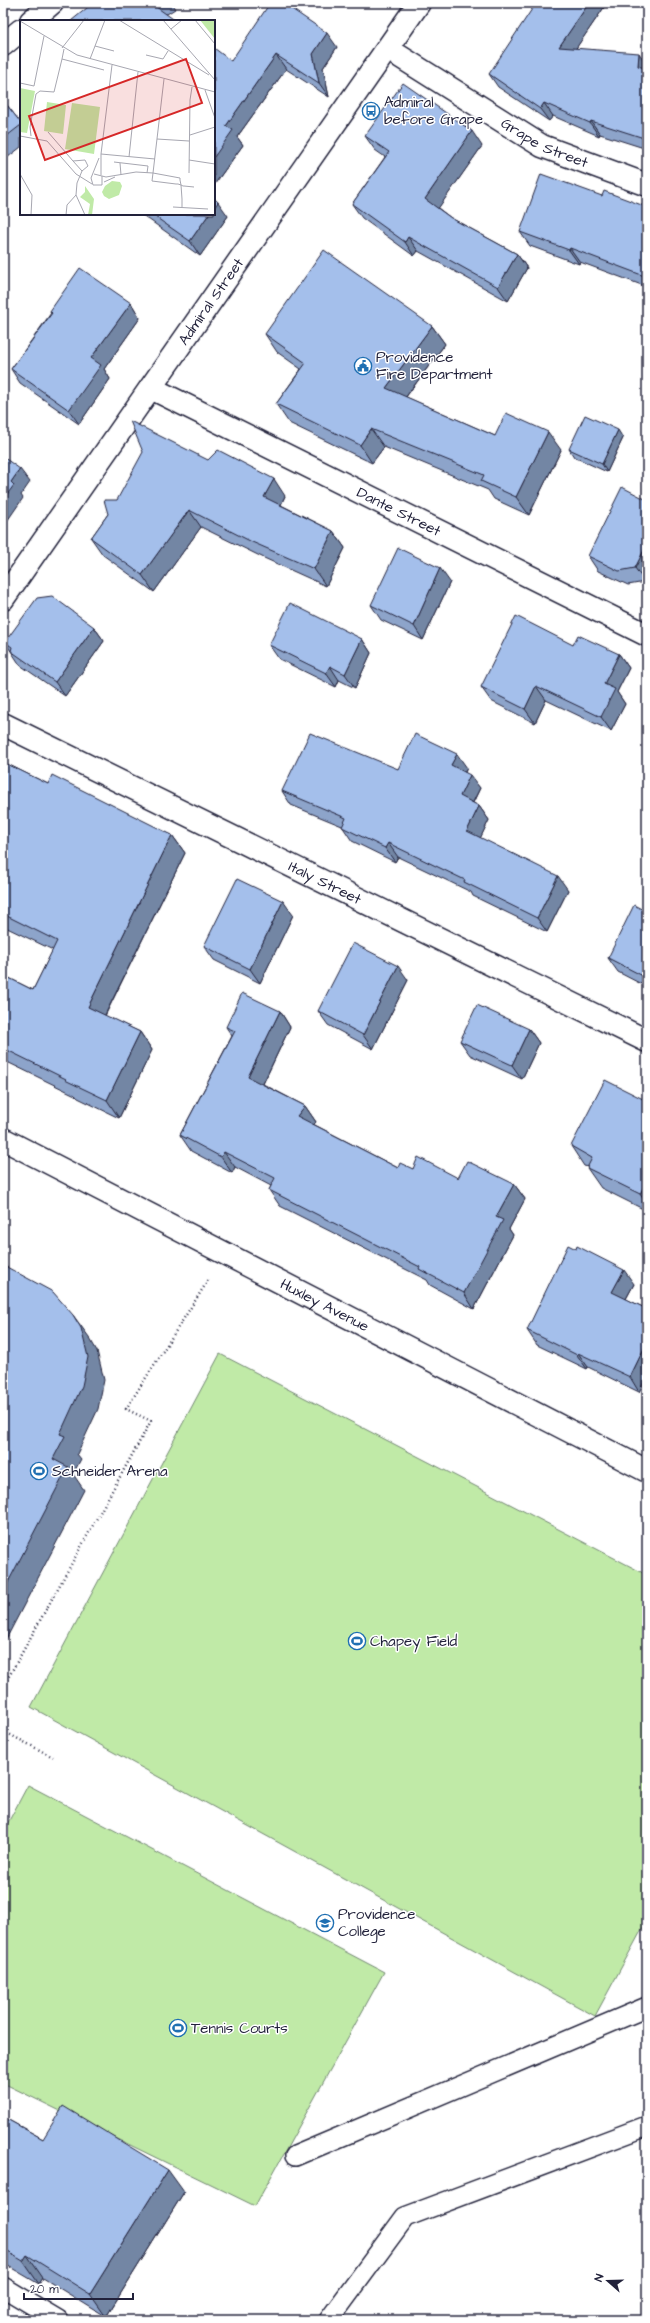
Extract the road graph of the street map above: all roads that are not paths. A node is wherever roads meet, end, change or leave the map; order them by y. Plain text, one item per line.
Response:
1 (52, 3) edge
2 (419, 3) edge
3 (32, 20) edge
4 (20, 31) edge
5 (3, 45) edge
6 (388, 49) junction
7 (647, 185) edge
8 (151, 388) junction
9 (3, 599) edge
10 (647, 635) edge
11 (3, 724) edge
12 (647, 1041) edge
13 (3, 1139) edge
14 (647, 1471) edge
15 (647, 2007) edge
16 (647, 2017) edge
17 (602, 2027) junction
18 (647, 2126) edge
19 (294, 2156) dead end
20 (3, 2287) edge
21 (58, 2320) edge
22 (329, 2320) edge

1 - 3 street
2 - 6 street, Admiral Street
4 - 5 street
6 - 7 street, Grape Street
6 - 8 street, Admiral Street
8 - 9 street, Admiral Street
8 - 10 street, Dante Street
11 - 12 street, Italy Street
13 - 14 street, Huxley Avenue
15 - 17 lane
16 - 17 lane
17 - 19 lane
18 - 22 lane
20 - 21 lane

